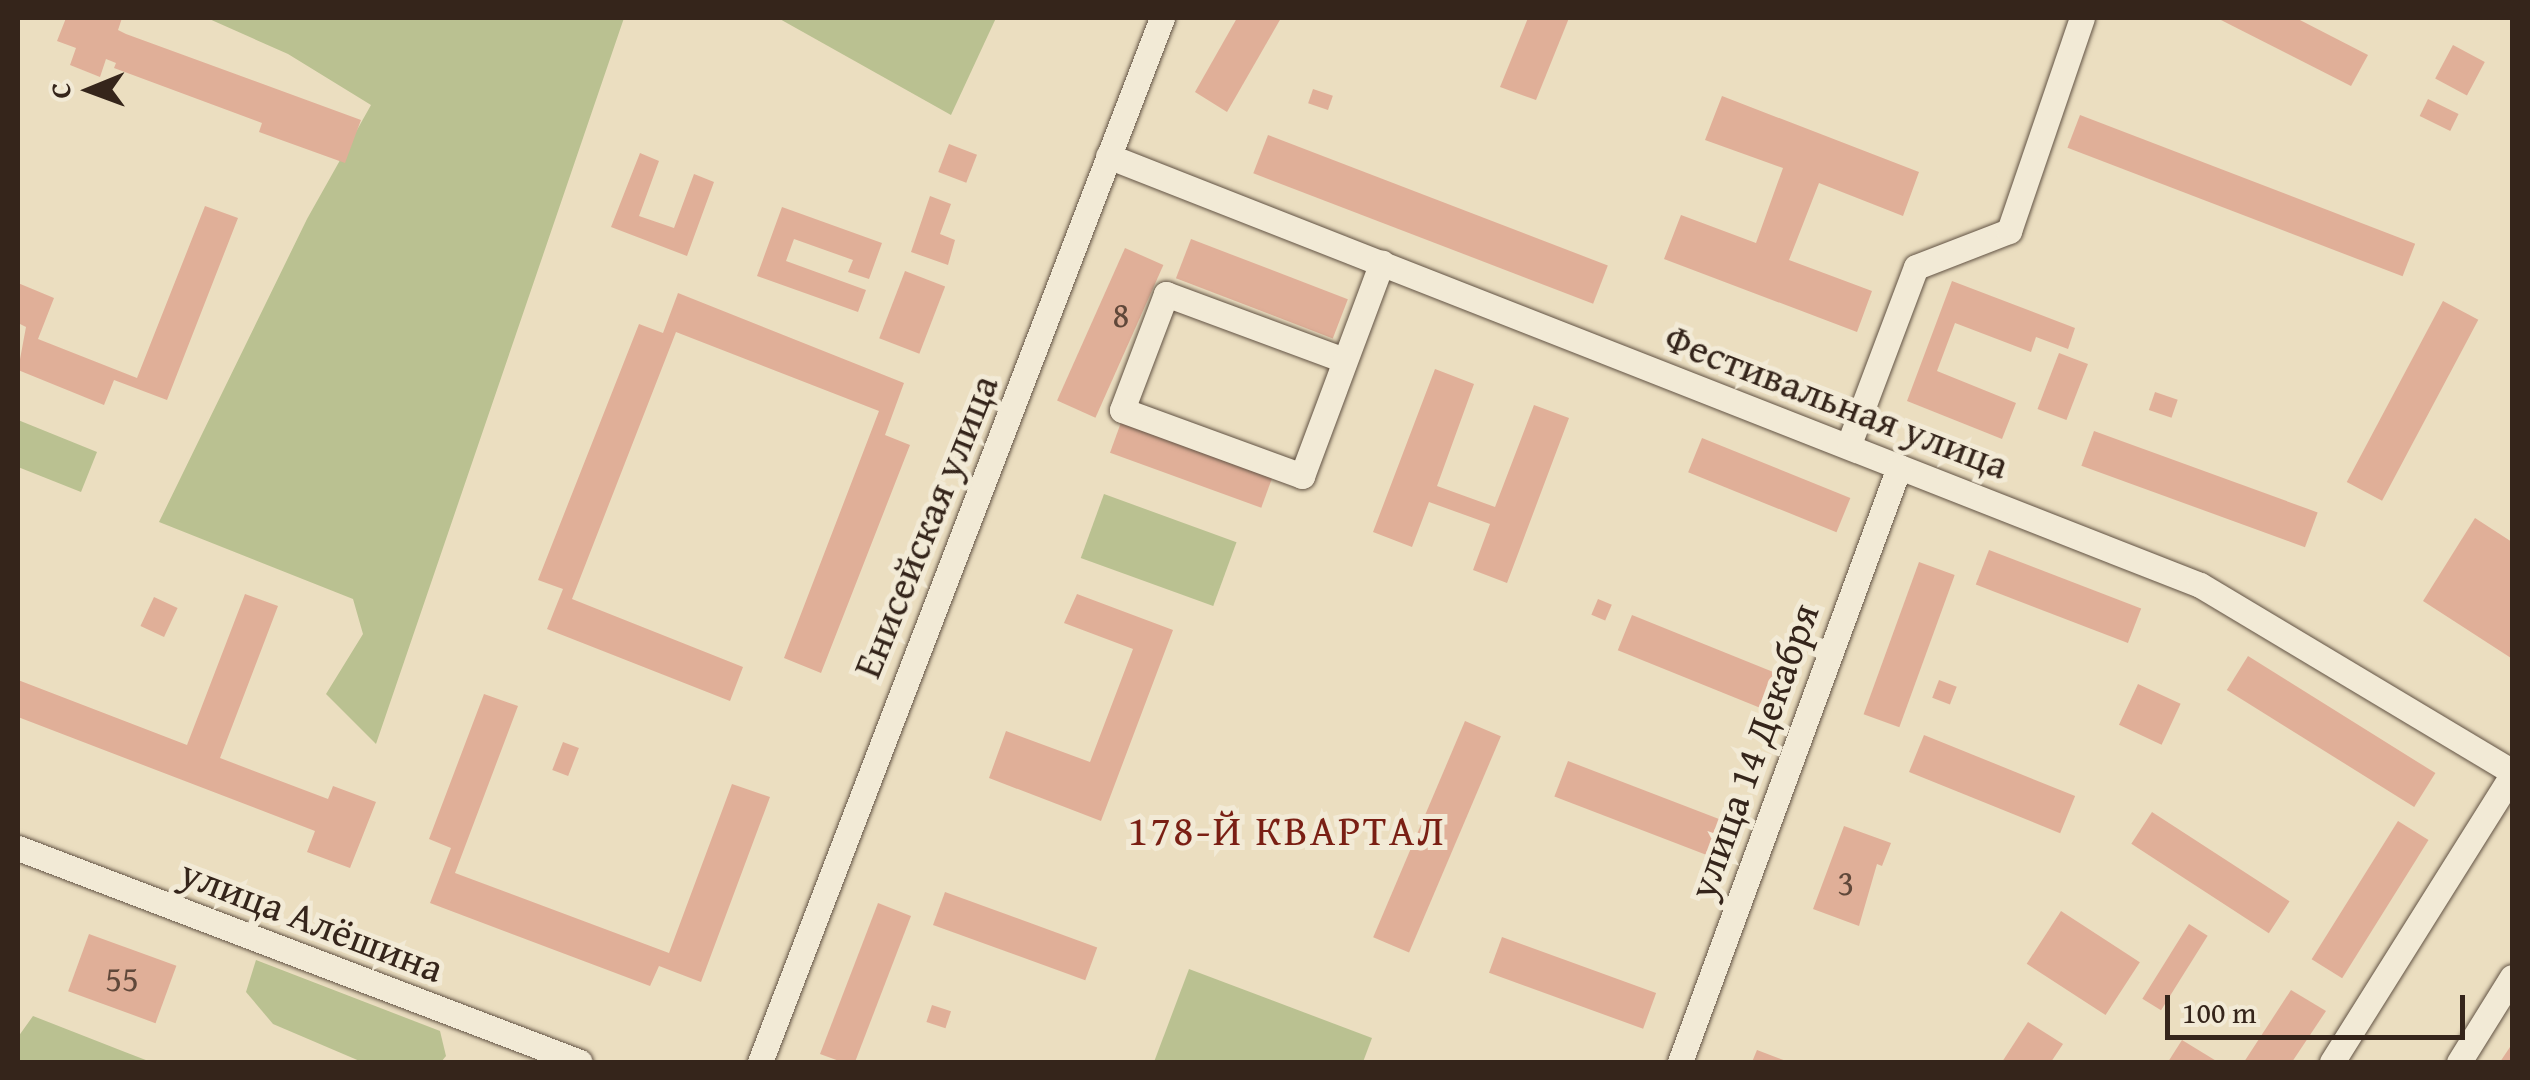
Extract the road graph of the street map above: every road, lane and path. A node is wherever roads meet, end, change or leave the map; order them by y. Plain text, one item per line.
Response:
1 (1162, 18) edge
2 (2082, 18) edge
3 (1108, 156) junction
4 (1382, 262) junction
5 (1344, 360) junction
6 (1849, 444) junction
7 (1900, 467) junction
8 (2512, 774) edge
9 (18, 848) edge
10 (2512, 977) edge
11 (580, 1062) edge
12 (760, 1062) edge
13 (1680, 1062) edge
14 (2332, 1062) edge
15 (2459, 1062) edge

1 - 3 street, Енисейская улица
2 - 6 street
3 - 4 street, Фестивальная улица
3 - 12 street, Енисейская улица
4 - 5 street
4 - 6 street, Фестивальная улица
5 - 5 street
6 - 7 street, Фестивальная улица
7 - 8 street, Фестивальная улица
7 - 13 street, улица 14 Декабря
8 - 14 street
9 - 11 street, улица Алёшина
10 - 15 street

